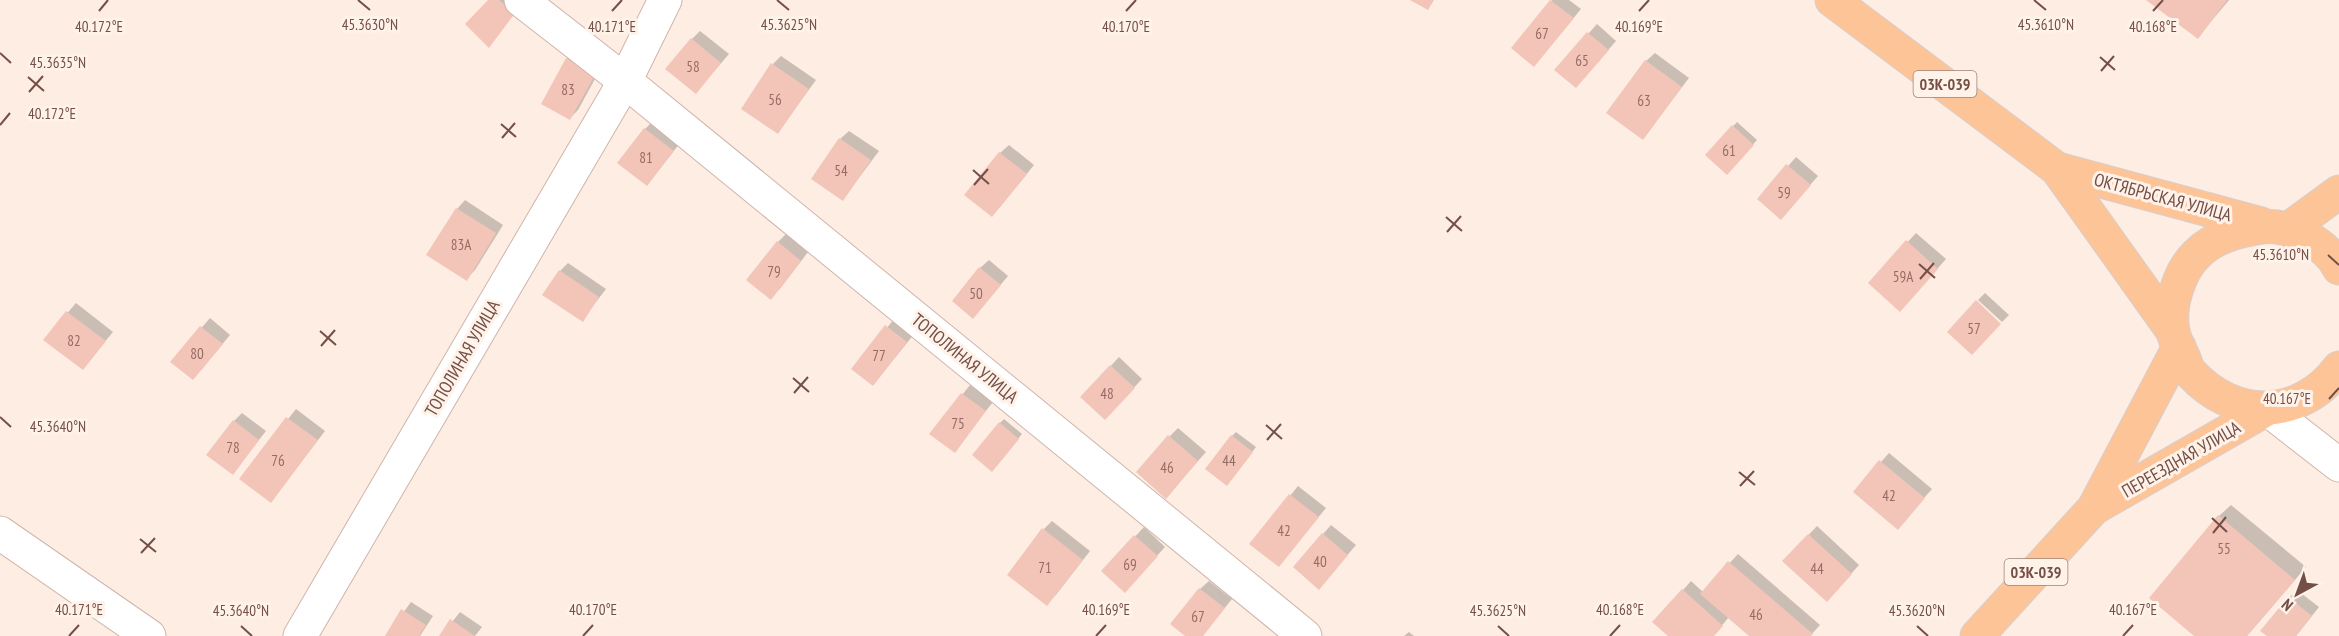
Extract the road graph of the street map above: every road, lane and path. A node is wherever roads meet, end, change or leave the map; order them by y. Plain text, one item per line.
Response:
1 (521, 0) edge
2 (665, 0) edge
3 (1832, 0) edge
4 (625, 81) junction
5 (2057, 169) junction
6 (2339, 192) edge
7 (2278, 228) junction
8 (2339, 268) edge
9 (2176, 338) junction
10 (2339, 368) edge
11 (2267, 410) junction
12 (2339, 465) edge
13 (2094, 508) junction
14 (0, 533) edge
15 (149, 636) edge
16 (300, 636) edge
17 (1305, 636) edge
18 (1977, 636) edge

1 - 4 street, ТОПОЛИНАЯ УЛИЦА
2 - 4 street, ТОПОЛИНАЯ УЛИЦА
3 - 5 main road, ОКТЯБРЬСКАЯ УЛИЦА / 03К-039
4 - 16 street, ТОПОЛИНАЯ УЛИЦА
4 - 17 street, ТОПОЛИНАЯ УЛИЦА
5 - 7 main road, ОКТЯБРЬСКАЯ УЛИЦА
5 - 9 main road, ОКТЯБРЬСКАЯ УЛИЦА / 03К-039
6 - 7 main road
7 - 8 main road, ОКТЯБРЬСКАЯ УЛИЦА
7 - 9 main road
9 - 11 main road, ОКТЯБРЬСКАЯ УЛИЦА
9 - 13 main road, ПЕРЕЕЗДНАЯ УЛИЦА / 03К-039
10 - 11 main road
11 - 12 street
11 - 13 main road, ПЕРЕЕЗДНАЯ УЛИЦА
13 - 18 main road, ПЕРЕЕЗДНАЯ УЛИЦА / 03К-039
14 - 15 street

